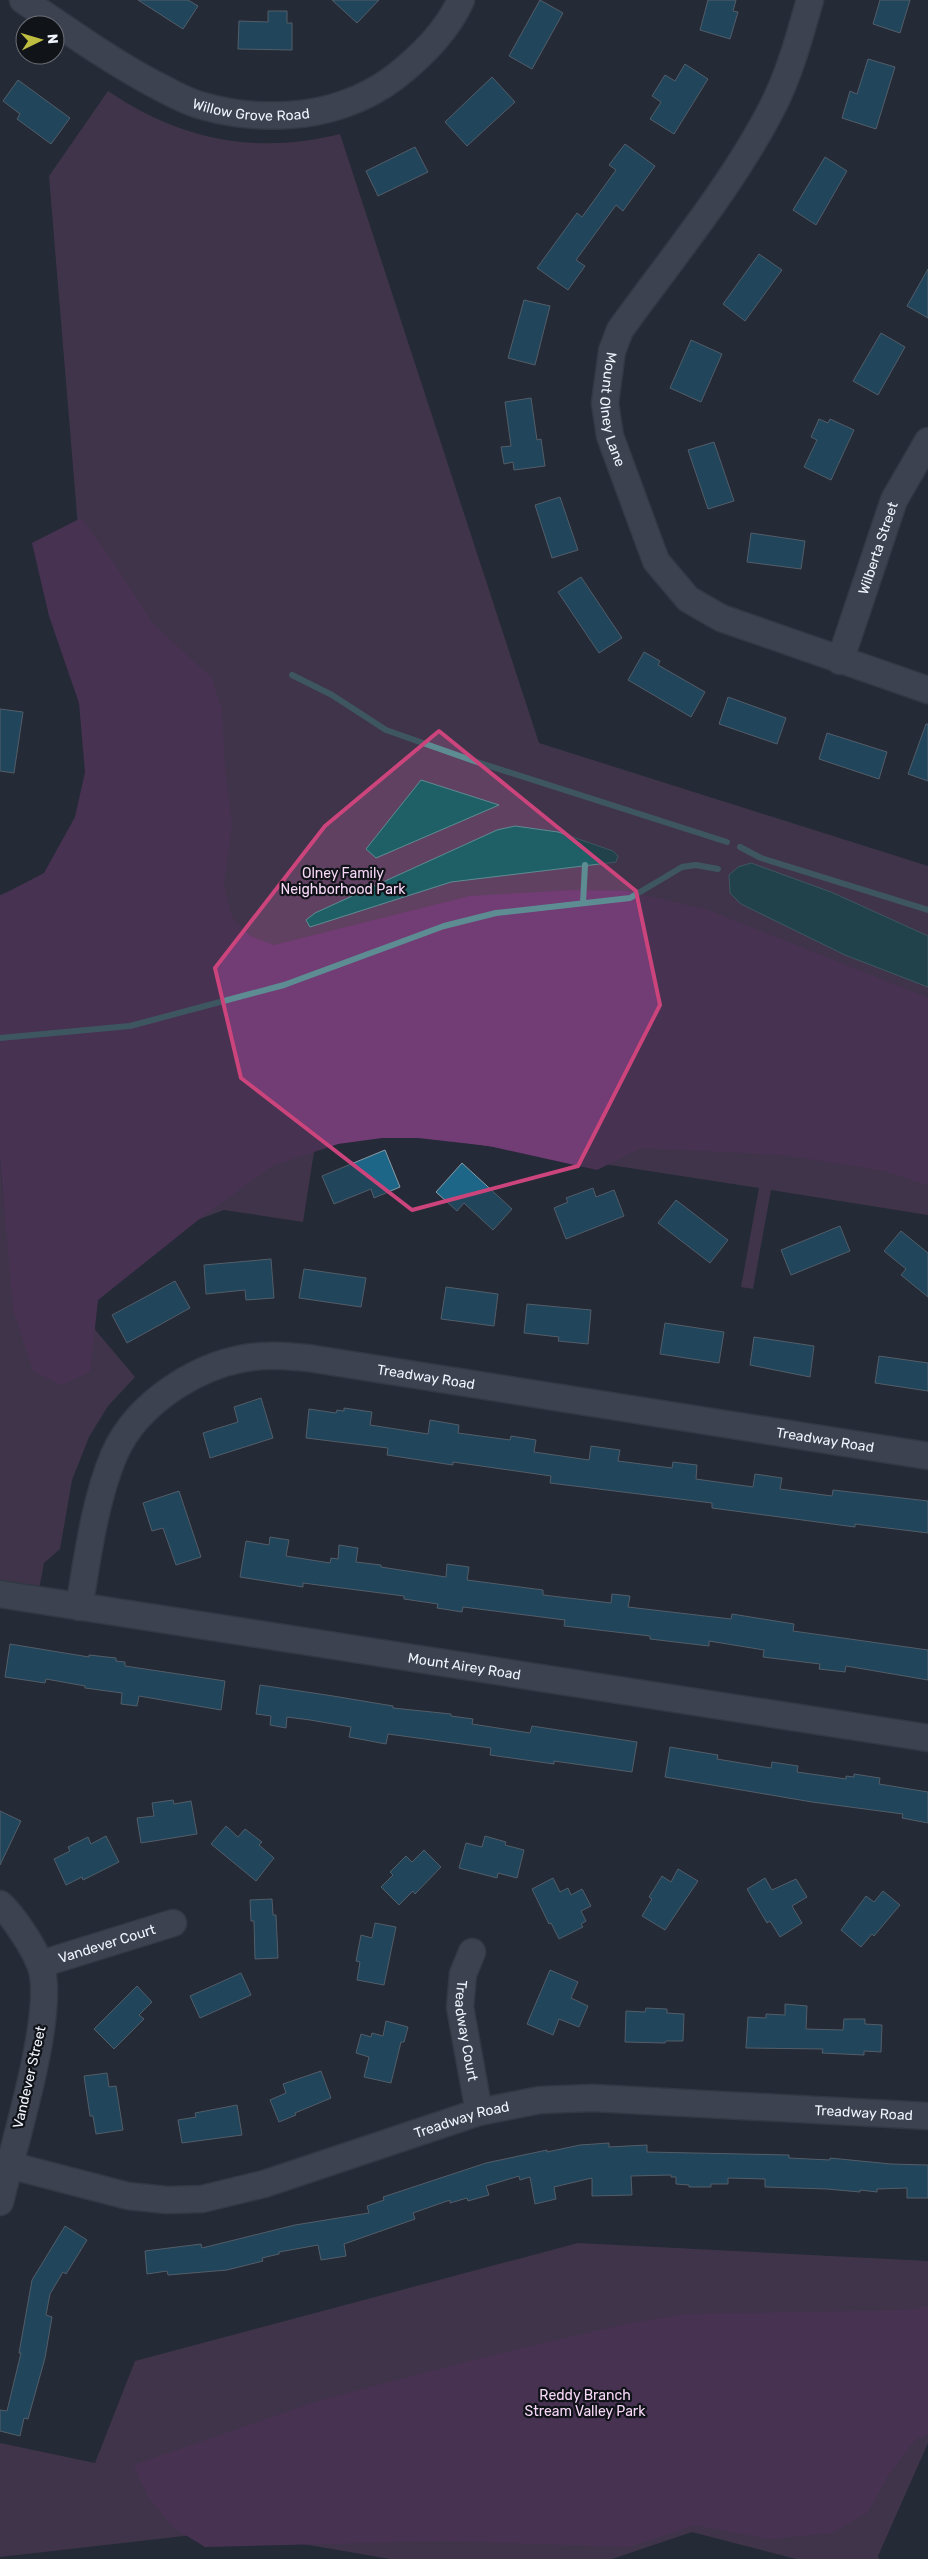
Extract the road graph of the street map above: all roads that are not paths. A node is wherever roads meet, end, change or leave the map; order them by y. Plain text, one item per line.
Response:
1 (23, 0) edge
2 (461, 0) edge
3 (810, 0) edge
4 (928, 441) edge
5 (840, 661) junction
6 (928, 690) edge
7 (928, 1456) edge
8 (0, 1594) edge
9 (80, 1607) junction
10 (928, 1738) edge
11 (0, 1904) edge
12 (173, 1923) dead end
13 (472, 1952) dead end
14 (41, 1964) junction
15 (479, 2112) junction
16 (928, 2116) edge
17 (9, 2165) junction
18 (0, 2202) edge

1 - 2 street, Willow Grove Road
3 - 5 street, Mount Olney Lane
4 - 5 street, Wilberta Street
5 - 6 street, Mount Olney Lane
7 - 9 street, Treadway Road
8 - 9 street, Mount Airey Road
9 - 10 street, Mount Airey Road
11 - 14 street, Vandever Street
12 - 14 street, Vandever Court
13 - 15 street, Treadway Court
14 - 17 street, Vandever Street
15 - 16 street, Treadway Road
15 - 17 street, Treadway Road
17 - 18 street, Vandever Street

